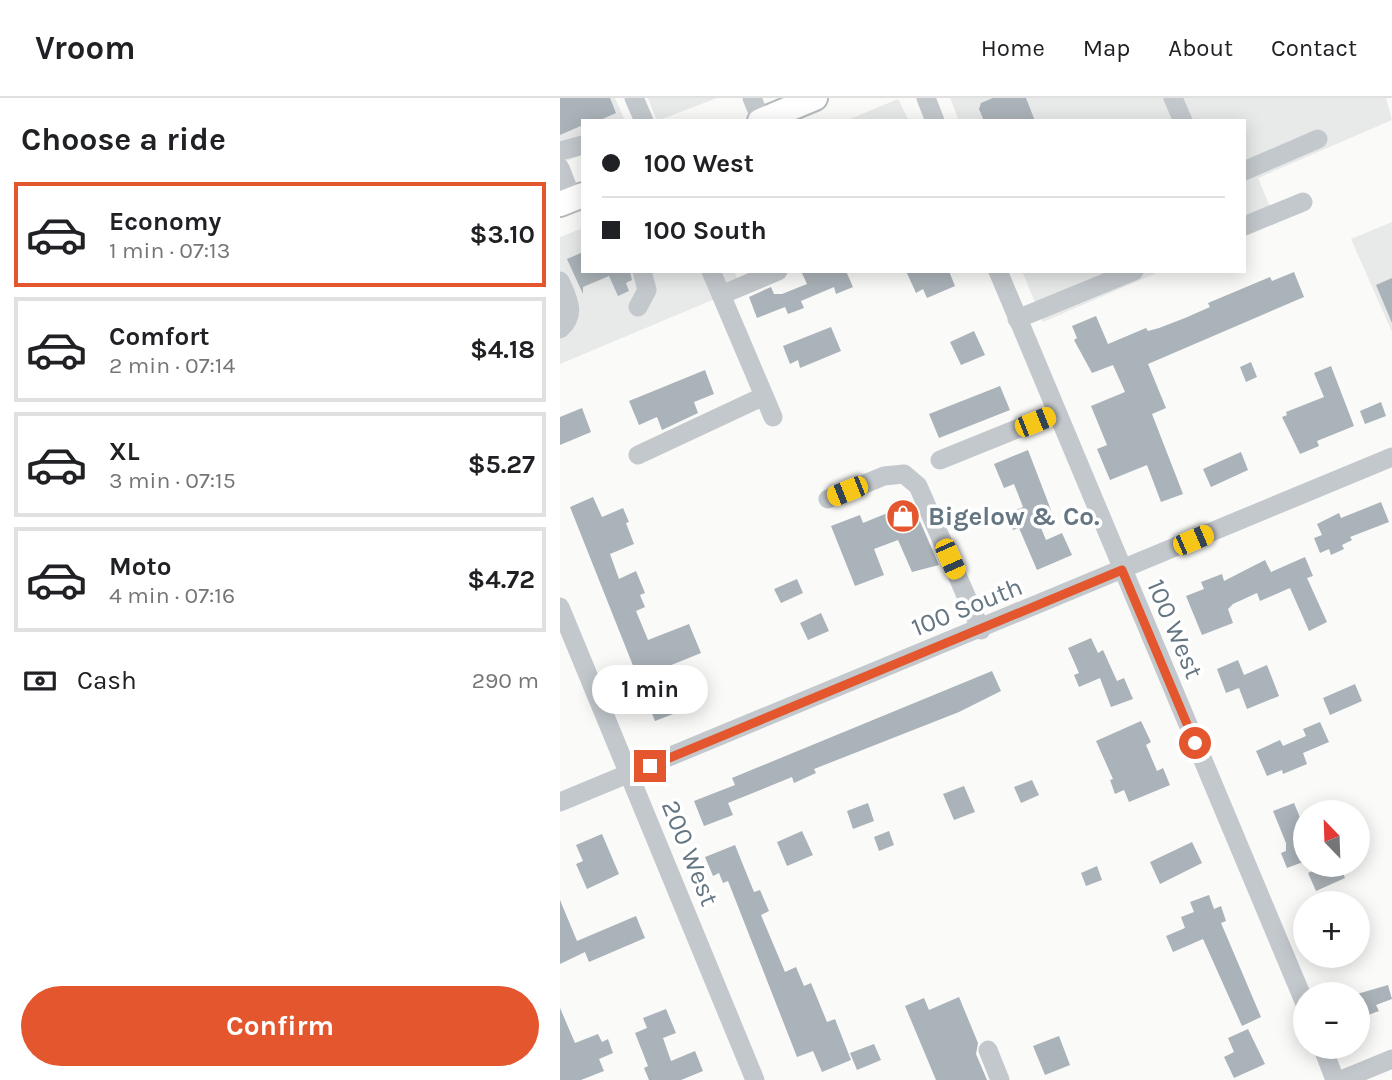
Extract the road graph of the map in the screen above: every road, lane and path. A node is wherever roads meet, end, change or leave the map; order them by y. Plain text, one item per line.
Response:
1 (634, 98) edge
2 (752, 98) edge
3 (816, 98) edge
4 (926, 98) edge
5 (1173, 98) edge
6 (642, 119) edge
7 (760, 119) edge
8 (766, 119) edge
9 (934, 119) edge
10 (1182, 119) edge
11 (1318, 139) dead end
12 (581, 146) edge
13 (560, 151) edge
14 (560, 168) edge
15 (1246, 170) edge
16 (572, 199) edge
17 (1303, 202) dead end
18 (1246, 225) edge
19 (643, 273) edge
20 (712, 273) edge
21 (773, 273) edge
22 (999, 273) edge
23 (1129, 273) edge
24 (560, 281) edge
25 (721, 295) junction
26 (638, 307) dead end
27 (1017, 319) junction
28 (560, 329) edge
29 (764, 396) junction
30 (1056, 413) junction
31 (773, 417) dead end
32 (638, 455) dead end
33 (1392, 457) edge
34 (940, 460) dead end
35 (828, 499) dead end
36 (1122, 570) junction
37 (560, 607) edge
38 (981, 630) junction
39 (629, 774) junction
40 (560, 802) edge
41 (1296, 982) edge
42 (988, 1050) dead end
43 (1327, 1059) edge
44 (1392, 1059) edge
45 (755, 1080) edge
46 (1000, 1080) edge
47 (1335, 1080) edge
48 (1341, 1080) edge

1 - 6 street
2 - 7 street
3 - 8 main road
4 - 9 street
5 - 10 street
11 - 15 street
12 - 13 street
14 - 16 street
17 - 18 street
19 - 26 street
20 - 25 street
21 - 25 street
22 - 27 street, 100 West
23 - 27 street
24 - 28 street
25 - 29 street
27 - 30 street, 100 West
29 - 31 street
29 - 32 street
30 - 34 street
30 - 36 street, 100 West
33 - 36 street, 100 South
35 - 38 street
36 - 38 street, 100 South
36 - 41 street, 100 West
37 - 39 street, 200 West
38 - 39 street, 100 South
39 - 40 street, 100 South
39 - 45 street, 200 West
42 - 46 street
43 - 47 street
44 - 48 street

